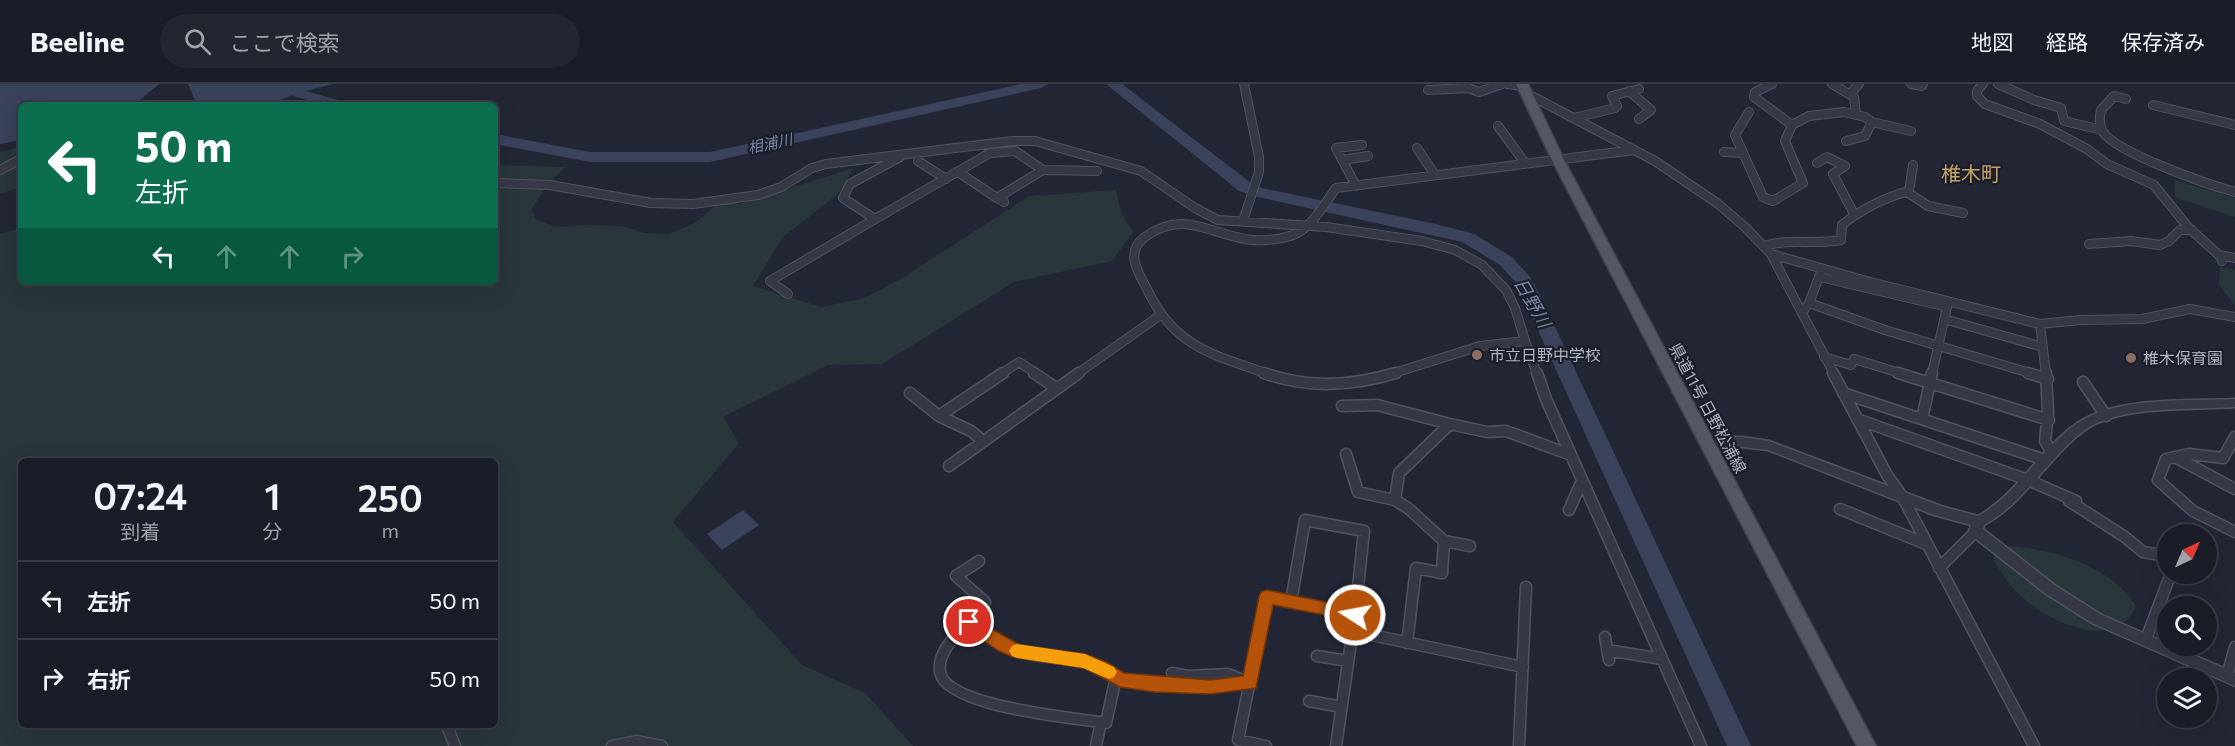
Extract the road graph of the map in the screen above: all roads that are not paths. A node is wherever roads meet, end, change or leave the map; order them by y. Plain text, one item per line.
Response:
1 (1244, 84) edge
2 (1502, 84) edge
3 (1507, 84) edge
4 (1772, 84) edge
5 (1832, 84) edge
6 (1911, 84) edge
7 (1923, 84) edge
8 (1983, 84) edge
9 (1998, 84) edge
10 (1856, 85) edge
11 (1523, 87) edge
12 (1639, 88) dead end
13 (1443, 89) junction
14 (1428, 90) dead end
15 (1473, 90) junction
16 (1629, 91) junction
17 (1850, 94) junction
18 (1479, 98) dead end
19 (1448, 99) dead end
20 (2126, 99) dead end
21 (2153, 105) dead end
22 (1737, 112) dead end
23 (1856, 115) junction
24 (1574, 118) junction
25 (1639, 119) dead end
26 (1872, 122) junction
27 (1792, 125) junction
28 (2235, 125) edge
29 (1498, 126) dead end
30 (1911, 130) dead end
31 (2102, 130) junction
32 (1846, 141) dead end
33 (1362, 145) dead end
34 (1417, 148) dead end
35 (1634, 150) junction
36 (1724, 152) dead end
37 (1743, 153) junction
38 (905, 155) junction
39 (1368, 156) dead end
40 (1342, 160) junction
41 (1557, 160) junction
42 (18, 161) edge
43 (918, 161) dead end
44 (1525, 163) junction
45 (1817, 163) dead end
46 (1913, 165) dead end
47 (1845, 166) junction
48 (0, 170) edge
49 (1043, 170) junction
50 (1097, 171) dead end
51 (1853, 171) dead end
52 (958, 172) junction
53 (1435, 175) junction
54 (946, 179) junction
55 (498, 183) edge
56 (1356, 186) junction
57 (1906, 192) junction
58 (2235, 192) edge
59 (1963, 213) dead end
60 (1854, 214) junction
61 (875, 219) junction
62 (1243, 221) junction
63 (1309, 222) junction
64 (2192, 231) junction
65 (2089, 244) dead end
66 (1764, 246) junction
67 (1771, 254) junction
68 (2235, 258) edge
69 (1821, 272) junction
70 (788, 294) dead end
71 (1809, 303) junction
72 (1802, 314) junction
73 (1159, 315) junction
74 (2235, 317) edge
75 (1944, 319) junction
76 (2040, 324) junction
77 (1525, 341) junction
78 (1939, 346) junction
79 (2043, 347) junction
80 (1824, 357) junction
81 (2048, 380) junction
82 (2083, 382) dead end
83 (1931, 383) junction
84 (1056, 388) junction
85 (910, 393) dead end
86 (1843, 393) junction
87 (2235, 403) edge
88 (1342, 406) dead end
89 (939, 416) junction
90 (2106, 416) junction
91 (1857, 419) junction
92 (1922, 419) junction
93 (2049, 420) junction
94 (1450, 424) junction
95 (2235, 437) edge
96 (983, 441) junction
97 (1706, 442) junction
98 (1346, 454) dead end
99 (1571, 455) junction
100 (2049, 456) junction
101 (2175, 457) junction
102 (949, 466) dead end
103 (2028, 480) junction
104 (1582, 481) junction
105 (2235, 489) edge
106 (2052, 490) junction
107 (1902, 496) junction
108 (1395, 501) junction
109 (2076, 501) dead end
110 (1840, 509) dead end
111 (1569, 510) dead end
112 (1978, 526) junction
113 (2235, 532) edge
114 (1444, 541) junction
115 (1926, 544) junction
116 (1470, 546) dead end
117 (2157, 553) edge
118 (979, 561) dead end
119 (1939, 568) junction
120 (2167, 584) edge
121 (1526, 586) dead end
122 (1290, 602) junction
123 (1355, 615) junction
124 (969, 622) junction
125 (1353, 631) junction
126 (1605, 637) dead end
127 (2146, 639) junction
128 (1407, 643) junction
129 (2235, 647) edge
130 (1317, 656) dead end
131 (1662, 659) junction
132 (1348, 661) junction
133 (1522, 667) junction
134 (1172, 673) dead end
135 (1116, 677) junction
136 (2231, 678) edge
137 (1250, 682) junction
138 (1309, 700) dead end
139 (1342, 707) junction
140 (1101, 722) junction
141 (448, 728) edge
142 (1238, 743) edge
143 (455, 746) edge
144 (612, 746) edge
145 (663, 746) edge
146 (1096, 746) edge
147 (1266, 746) edge
148 (1336, 746) edge
149 (1519, 746) edge
150 (1701, 746) edge
151 (1867, 746) edge
152 (2034, 746) edge

1 - 62 street
2 - 15 street
3 - 11 street
4 - 27 street
5 - 17 street
6 - 7 street
8 - 64 street
9 - 31 street
10 - 17 street
11 - 24 street
11 - 41 main road, 県道11号 日野松浦線
12 - 16 street
13 - 14 street
13 - 15 street
13 - 19 street
15 - 18 street
16 - 24 street
16 - 25 street
17 - 23 street
20 - 31 street
21 - 28 street
22 - 37 street
23 - 26 street
23 - 27 street
24 - 35 street
26 - 30 street
26 - 32 street
27 - 37 street
29 - 44 street
31 - 58 street
33 - 40 street
34 - 53 street
35 - 41 street
35 - 66 street
36 - 37 street
38 - 55 street
38 - 61 street
38 - 62 street
39 - 40 street
40 - 56 street
41 - 44 street
41 - 97 main road, 県道11号 日野松浦線
42 - 48 street
43 - 54 street
44 - 53 street
45 - 47 street
46 - 57 street
47 - 51 street
47 - 60 street
49 - 50 street
49 - 52 street
49 - 52 street
52 - 54 street
53 - 56 street
54 - 61 street
56 - 63 street
57 - 59 street
57 - 60 street
60 - 66 street
61 - 70 street
62 - 63 street
63 - 73 street
63 - 77 street
64 - 65 street
64 - 68 street
66 - 67 street
67 - 69 street
67 - 72 street
69 - 71 street
69 - 75 street
69 - 76 street
71 - 72 street
71 - 78 street
72 - 80 street
73 - 77 street
73 - 84 street
74 - 76 street
75 - 78 street
75 - 79 street
76 - 79 street
77 - 99 street
78 - 81 street
78 - 83 street
79 - 81 street
80 - 83 street
80 - 86 street
81 - 93 street
82 - 90 street
83 - 92 street
83 - 93 street
84 - 89 street
84 - 96 street
85 - 89 street
86 - 91 street
86 - 92 street
87 - 90 street
88 - 94 street
89 - 96 street
90 - 100 street
91 - 103 street
91 - 107 street
92 - 100 street
93 - 100 street
94 - 99 street
94 - 108 street
95 - 101 street
96 - 102 street
97 - 107 street
97 - 151 main road, 県道11号 日野松浦線
98 - 108 street
99 - 104 street
100 - 103 street
101 - 105 street
101 - 113 street
103 - 106 street
103 - 112 street
104 - 111 street
104 - 131 street
106 - 109 street
106 - 117 street
107 - 112 street
107 - 115 street
108 - 114 street
110 - 115 street
112 - 119 street
112 - 127 street
114 - 116 street
114 - 128 street
115 - 119 street
118 - 124 street
119 - 152 street
120 - 127 street
121 - 133 street
122 - 123 street
122 - 123 street
122 - 137 street
123 - 125 street
124 - 135 street
124 - 140 street
125 - 128 street
125 - 132 street
126 - 131 street
127 - 136 street
128 - 133 street
129 - 136 street
130 - 132 street
131 - 150 street
132 - 139 street
133 - 149 street
134 - 137 street
135 - 137 street
135 - 140 street
137 - 142 street
138 - 139 street
139 - 148 street
140 - 146 street
141 - 143 street
142 - 147 street
144 - 145 street

